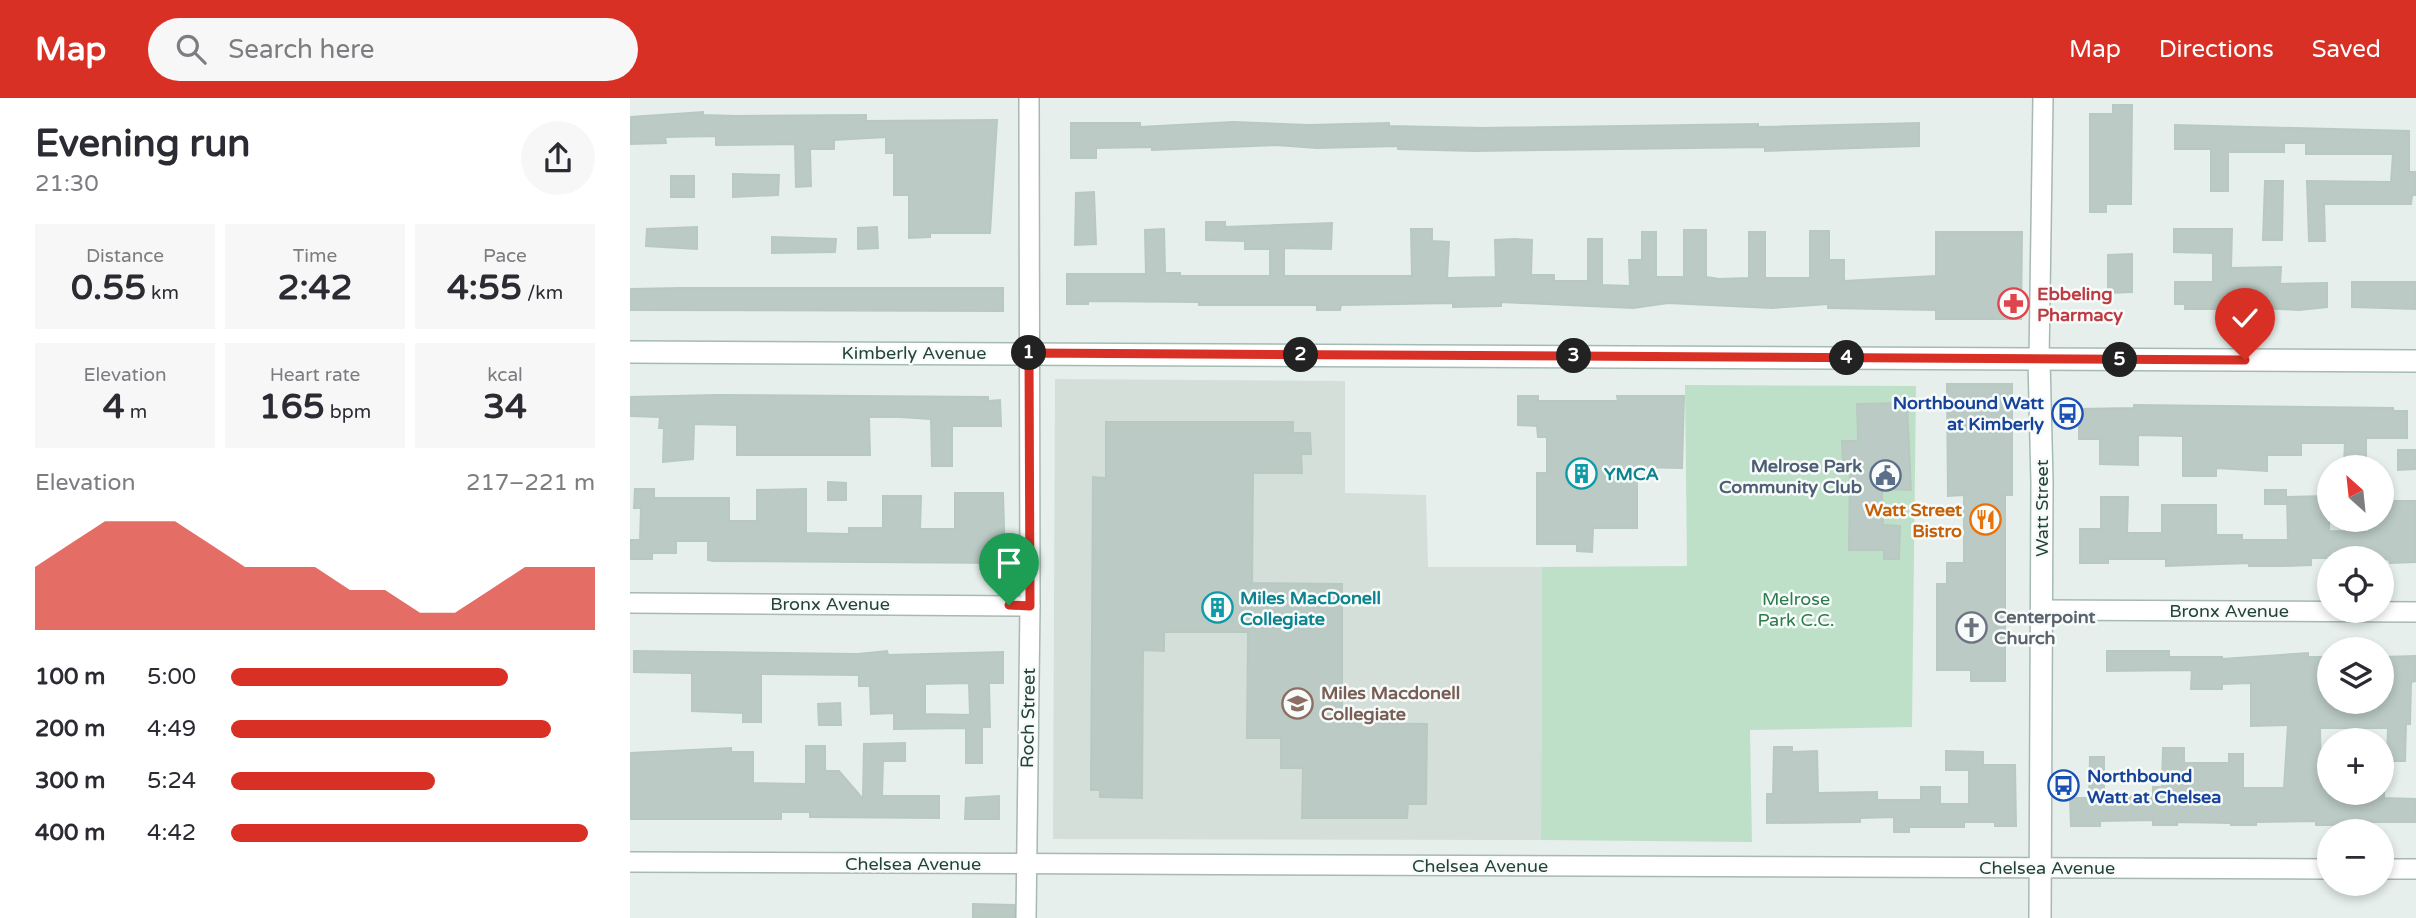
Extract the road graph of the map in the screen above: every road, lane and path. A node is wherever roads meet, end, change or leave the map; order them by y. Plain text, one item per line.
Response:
1 (1029, 98) edge
2 (2043, 98) edge
3 (630, 352) edge
4 (1029, 353) junction
5 (2039, 360) junction
6 (2416, 361) edge
7 (630, 603) edge
8 (1030, 606) junction
9 (2042, 610) junction
10 (2416, 612) edge
11 (630, 862) edge
12 (1026, 864) junction
13 (2040, 868) junction
14 (2317, 869) edge
15 (2394, 869) edge
16 (2416, 869) edge
17 (1026, 918) edge
18 (2040, 918) edge

1 - 4 street, Roch Street
2 - 5 street, Watt Street
3 - 4 street, Kimberly Avenue
4 - 5 street, Kimberly Avenue
4 - 8 street, Roch Street
5 - 6 street, Kimberly Avenue
5 - 9 street, Watt Street
7 - 8 street, Bronx Avenue
8 - 12 street, Roch Street
9 - 10 street, Bronx Avenue
9 - 13 street, Watt Street
11 - 12 street, Chelsea Avenue
12 - 13 street, Chelsea Avenue
12 - 17 street, Roch Street
13 - 14 street, Chelsea Avenue
13 - 18 street, Watt Street
15 - 16 street

